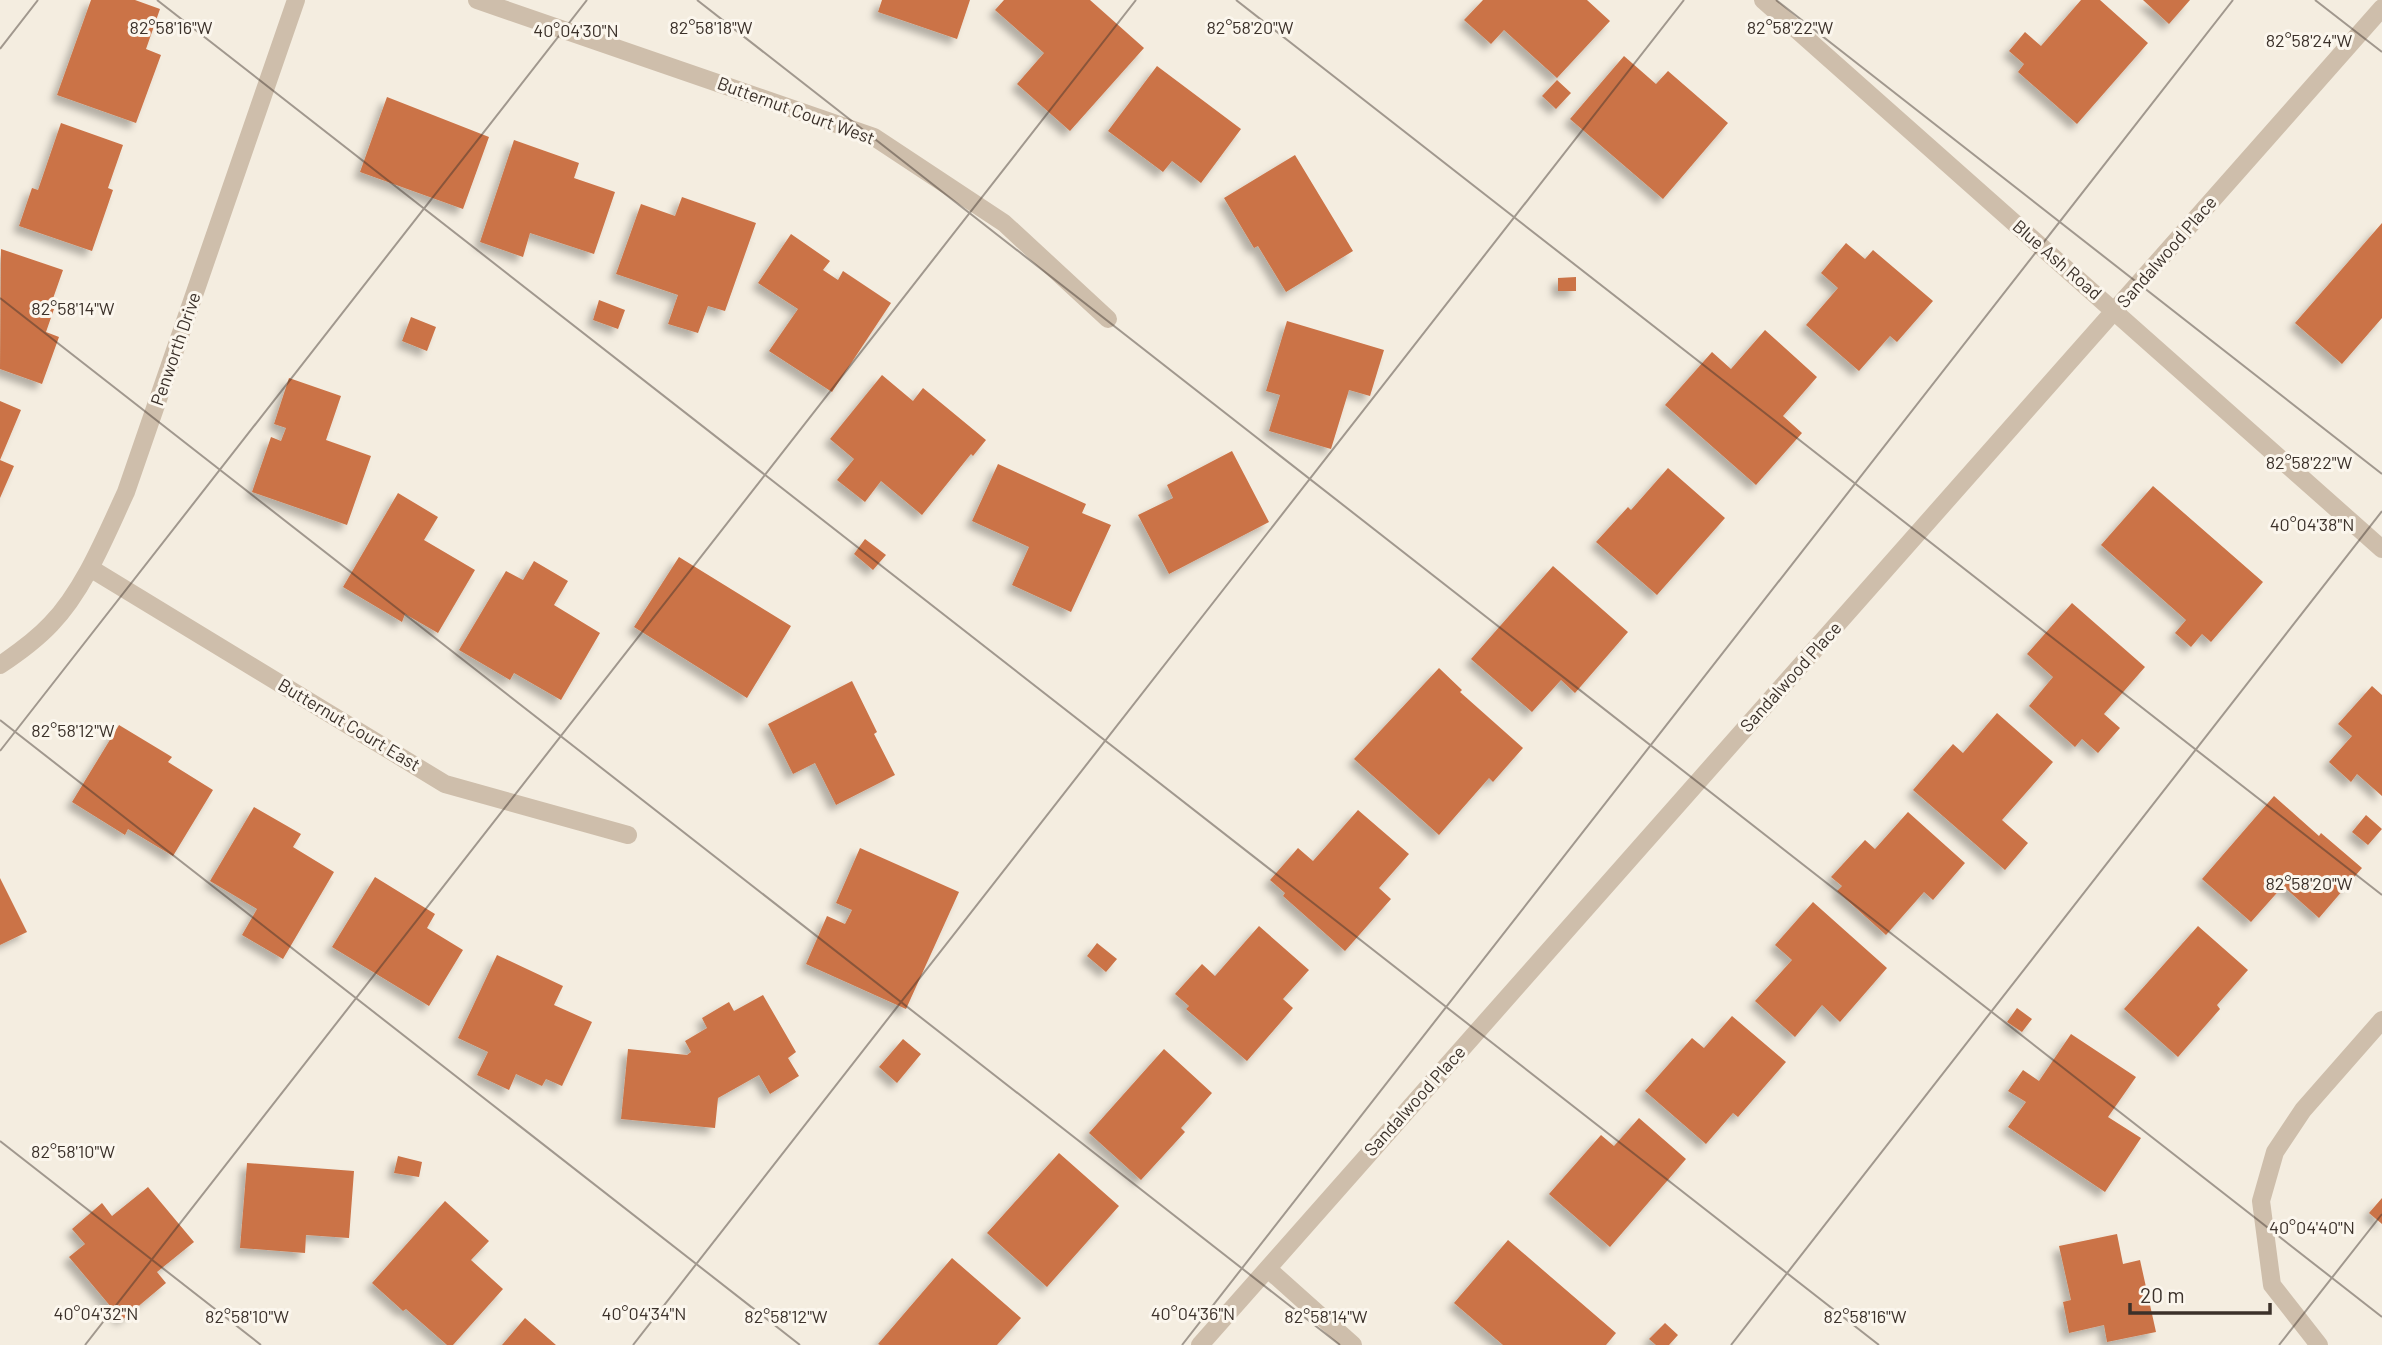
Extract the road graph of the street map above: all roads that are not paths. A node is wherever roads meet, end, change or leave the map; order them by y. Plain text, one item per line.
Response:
1 (296, 0) edge
2 (477, 0) edge
3 (1763, 0) edge
4 (2382, 8) edge
5 (2115, 311) junction
6 (1108, 319) dead end
7 (2382, 549) edge
8 (90, 568) junction
9 (0, 665) edge
10 (628, 835) dead end
11 (2382, 1020) edge
12 (1268, 1269) junction
13 (1200, 1345) edge
14 (1353, 1345) edge
15 (2319, 1345) edge

1 - 8 street, Penworth Drive
2 - 6 street, Butternut Court West
3 - 5 street, Blue Ash Road
4 - 5 street, Sandalwood Place
5 - 7 street, Blue Ash Road
5 - 12 street, Sandalwood Place
8 - 9 street, Penworth Drive
8 - 10 street, Butternut Court East
11 - 15 street
12 - 13 street, Sandalwood Place
12 - 14 street

